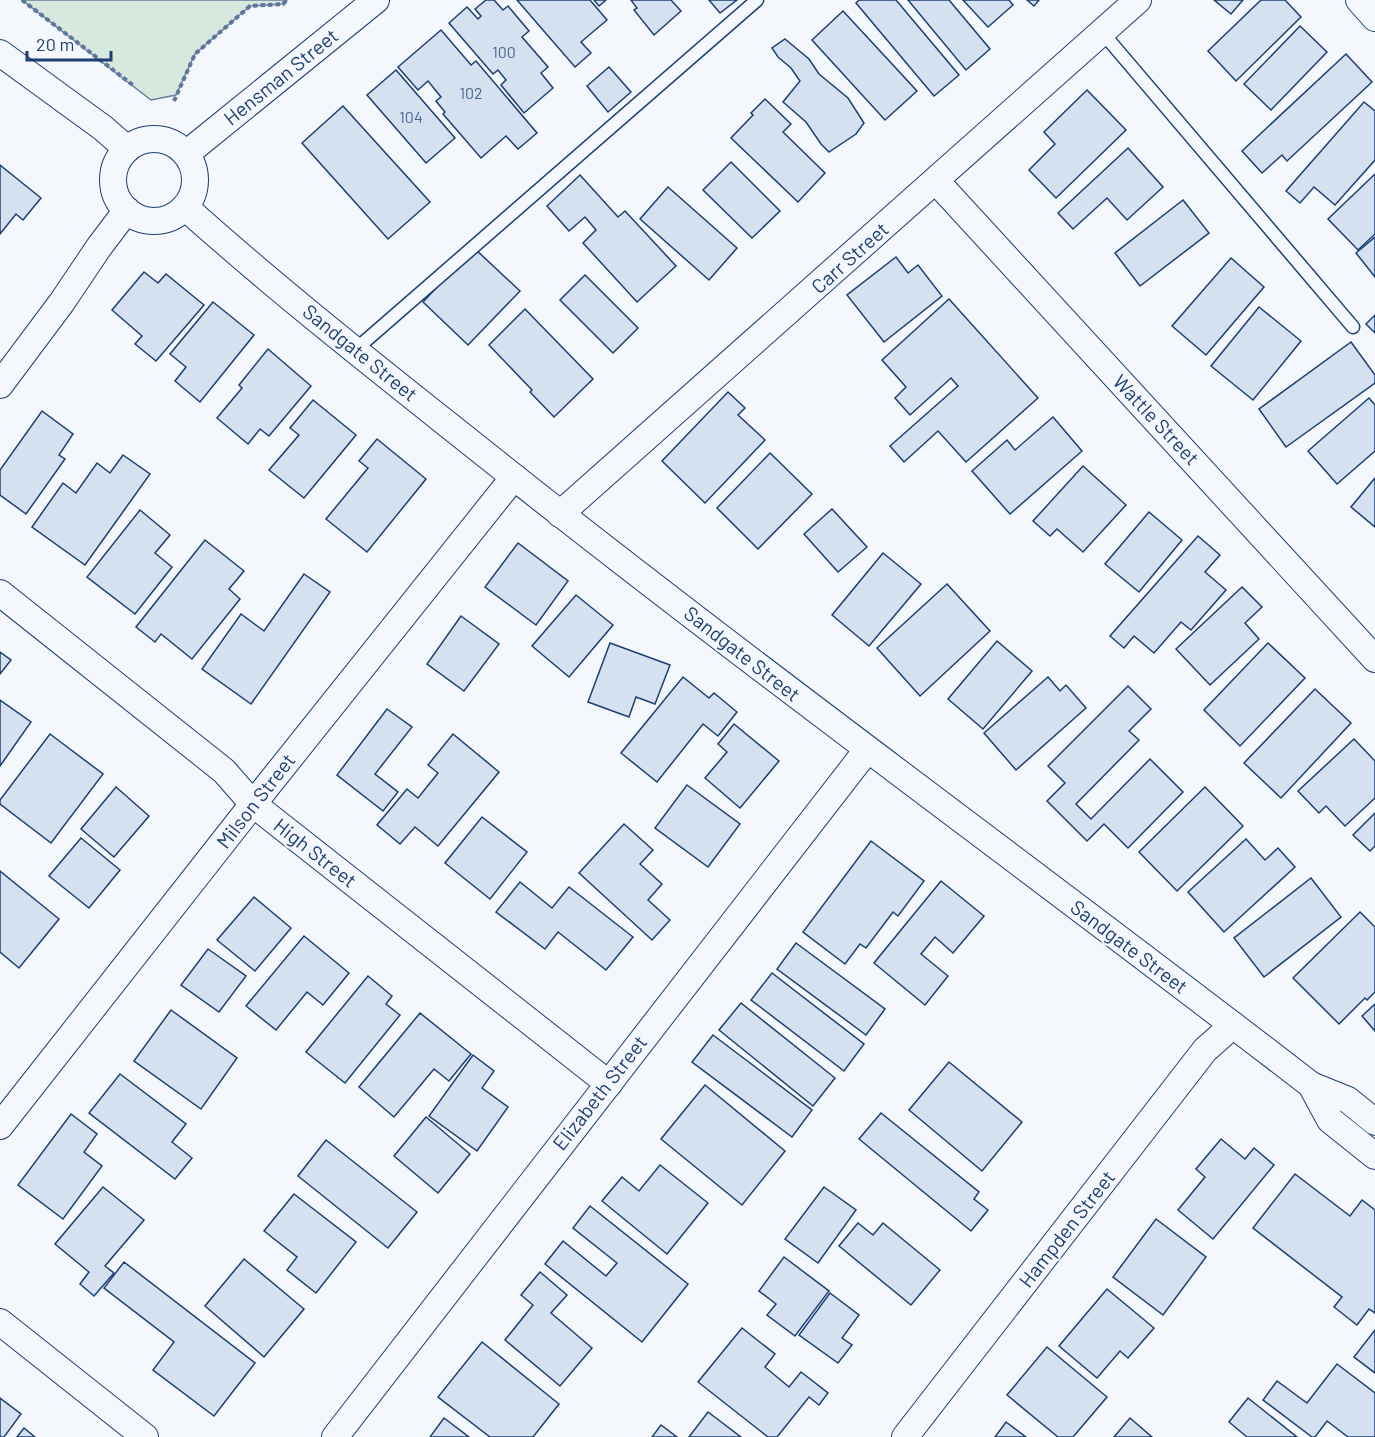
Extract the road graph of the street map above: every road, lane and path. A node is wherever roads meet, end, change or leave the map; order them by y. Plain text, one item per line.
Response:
1 (22, 0) edge
2 (287, 0) edge
3 (376, 0) edge
4 (757, 0) edge
5 (1138, 0) edge
6 (1359, 0) edge
7 (1375, 18) edge
8 (1102, 32) junction
9 (0, 53) edge
10 (134, 86) dead end
11 (174, 101) dead end
12 (127, 149) junction
13 (186, 154) junction
14 (936, 181) junction
15 (185, 207) junction
16 (127, 210) junction
17 (1353, 327) dead end
18 (355, 350) junction
19 (0, 385) edge
20 (514, 477) junction
21 (560, 514) junction
22 (0, 593) edge
23 (1375, 659) edge
24 (867, 750) junction
25 (253, 804) junction
26 (1233, 1025) junction
27 (609, 1084) junction
28 (1311, 1085) junction
29 (1375, 1122) edge
30 (0, 1126) edge
31 (1375, 1156) edge
32 (0, 1322) edge
33 (145, 1437) edge
34 (335, 1437) edge
35 (905, 1437) edge

1 - 10 path
2 - 11 path
3 - 13 street, Hensman Street
4 - 18 lane
5 - 8 street, Carr Street
6 - 7 street
8 - 14 street, Carr Street
8 - 17 lane
9 - 12 street
12 - 13 street
12 - 16 street
13 - 15 street
14 - 21 street, Carr Street
14 - 23 street, Wattle Street
15 - 16 street
15 - 18 street, Sandgate Street
16 - 19 street
18 - 20 street, Sandgate Street
20 - 21 street, Sandgate Street
20 - 25 street, Milson Street
21 - 24 street, Sandgate Street
22 - 25 street, High Street
24 - 26 street, Sandgate Street
24 - 27 street, Elizabeth Street
25 - 27 street, High Street
25 - 30 street, Milson Street
26 - 28 street, Sandgate Street
26 - 35 street, Hampden Street
27 - 34 street, Elizabeth Street
28 - 29 street, Sandgate Street
28 - 31 street, Sandgate Street
32 - 33 street

